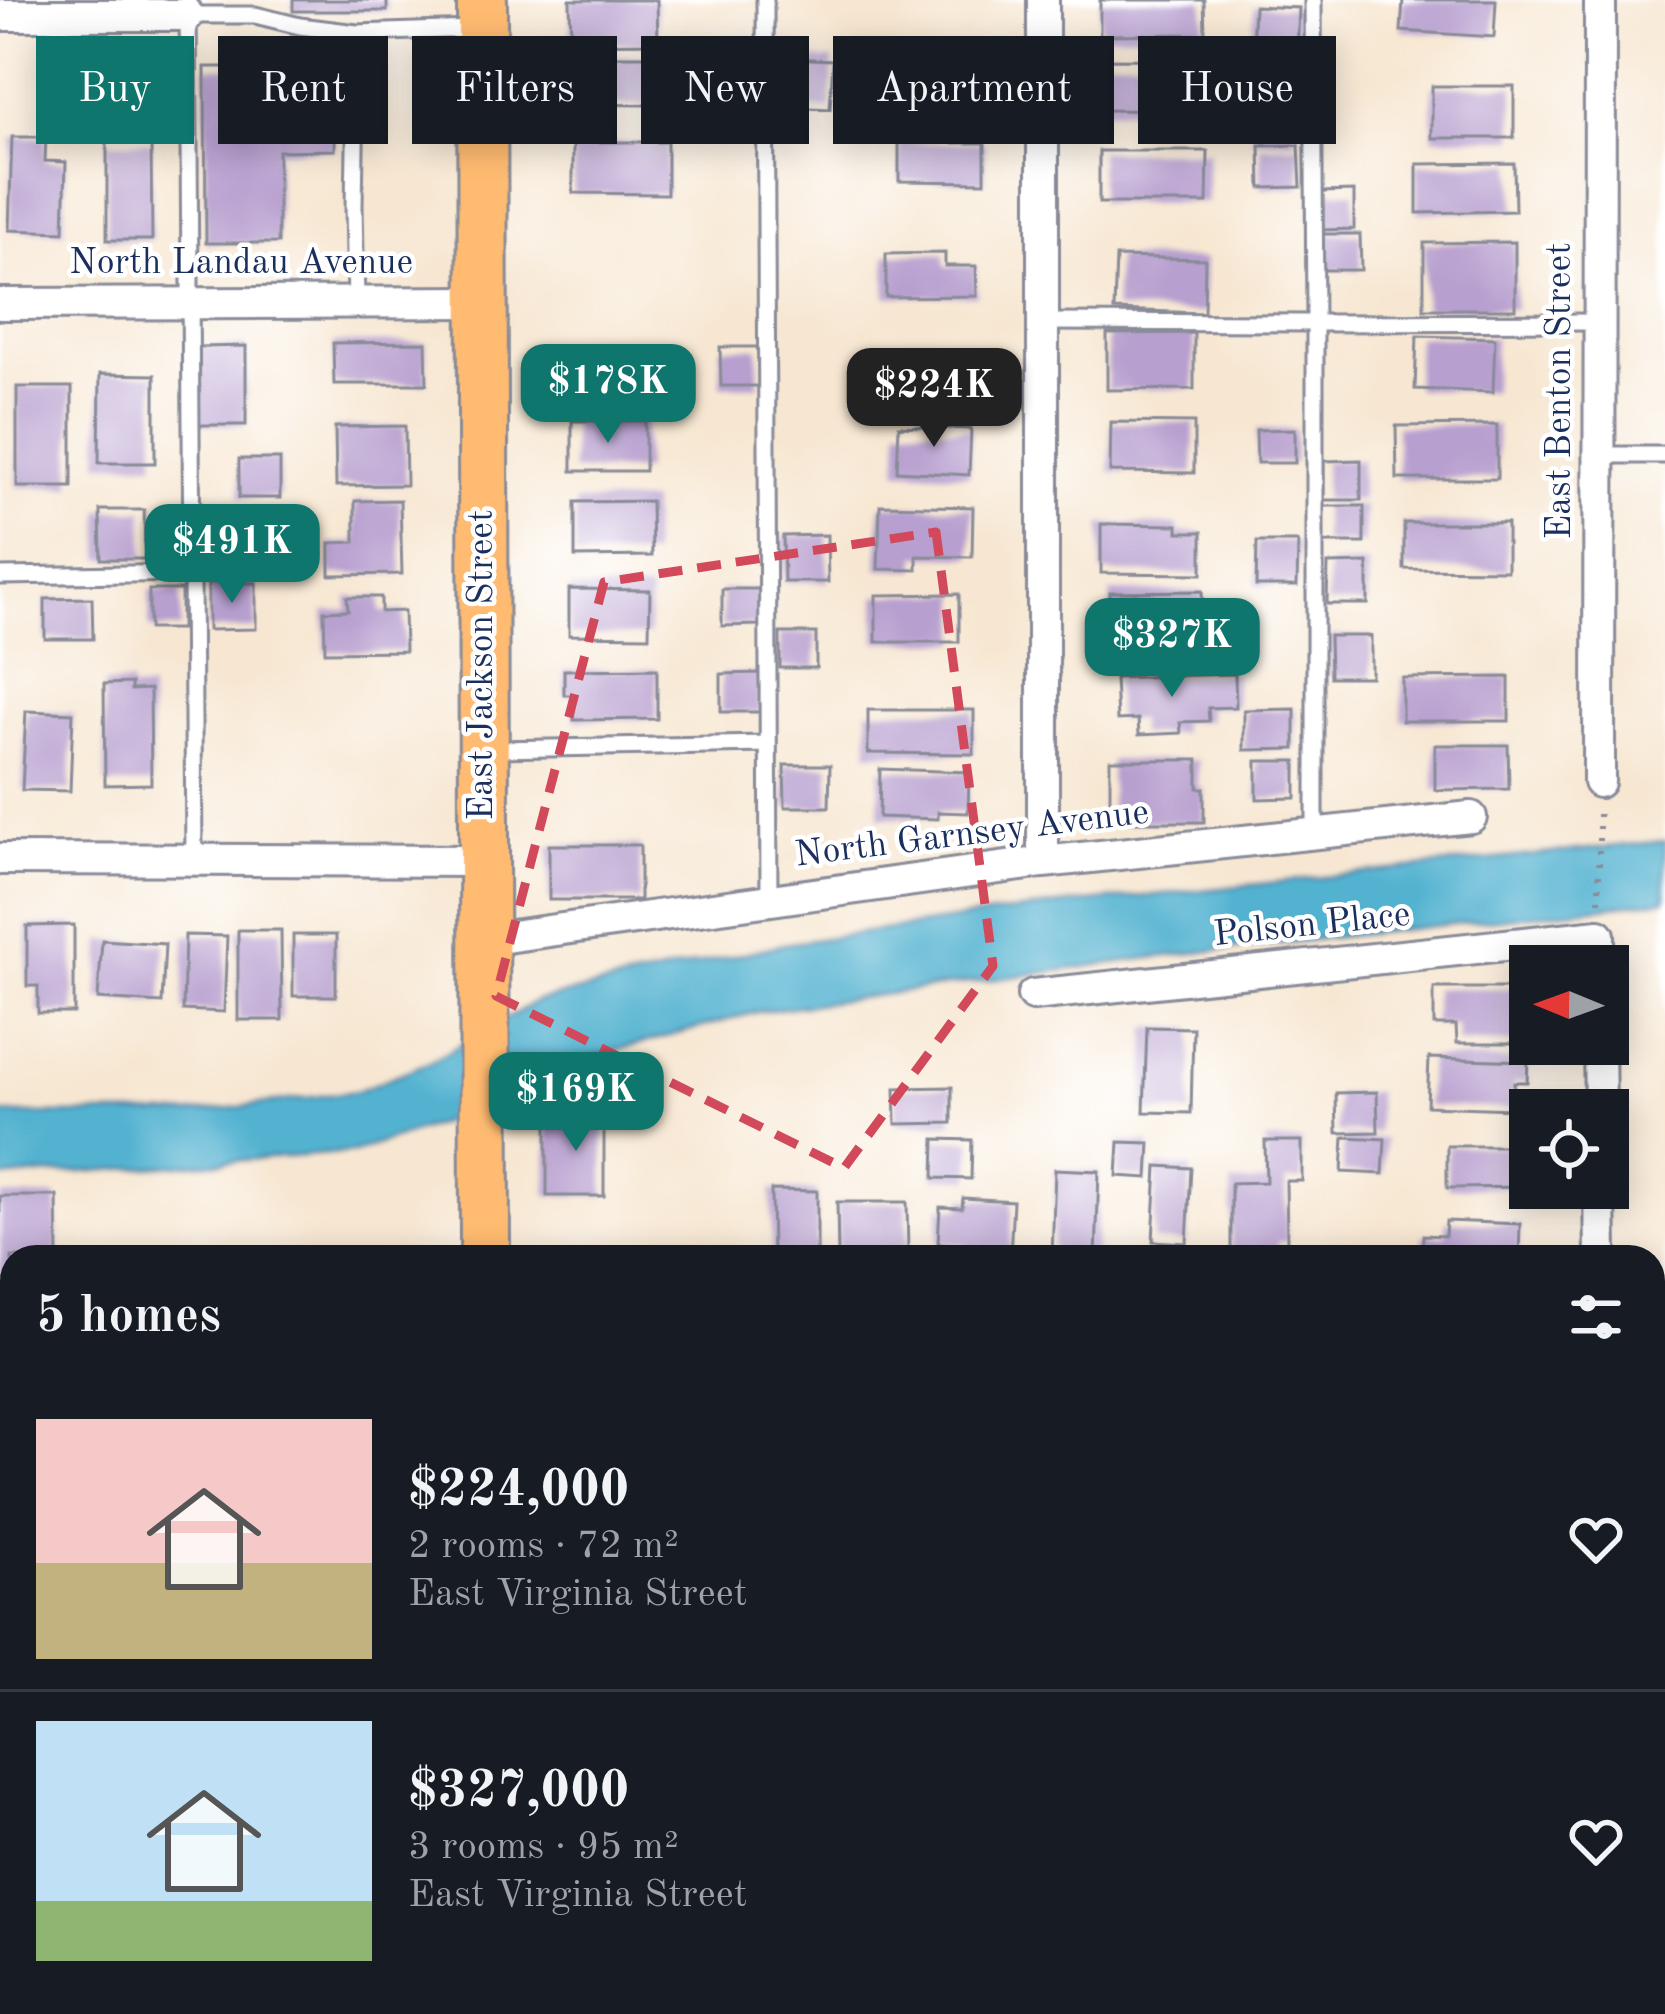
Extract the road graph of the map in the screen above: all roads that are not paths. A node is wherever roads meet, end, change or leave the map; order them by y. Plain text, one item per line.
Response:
1 (765, 0) edge
2 (1043, 0) edge
3 (1313, 0) edge
4 (1600, 0) edge
5 (188, 8) edge
6 (482, 14) edge
7 (0, 15) edge
8 (357, 33) junction
9 (356, 302) junction
10 (483, 302) junction
11 (190, 303) junction
12 (0, 304) edge
13 (1043, 322) junction
14 (1600, 322) junction
15 (1315, 323) junction
16 (1600, 455) junction
17 (1665, 455) edge
18 (192, 573) junction
19 (0, 576) edge
20 (768, 744) junction
21 (484, 749) junction
22 (1599, 782) road end
23 (1471, 817) dead end
24 (1315, 833) junction
25 (0, 859) edge
26 (194, 860) junction
27 (484, 861) junction
28 (1043, 862) junction
29 (769, 900) junction
30 (484, 940) junction
31 (1509, 957) edge
32 (1033, 995) dead end
33 (1600, 1209) edge
34 (485, 1245) edge
35 (1601, 1245) edge

1 - 20 lane
2 - 13 street
3 - 15 lane
4 - 14 street, East Benton Street
5 - 7 street
5 - 8 lane
5 - 11 lane
6 - 8 lane
6 - 10 main road, East Jackson Street
8 - 9 lane
9 - 10 street, North Landau Avenue
9 - 11 street, North Landau Avenue
10 - 21 main road, East Jackson Street
11 - 12 street, North Landau Avenue
11 - 18 lane
13 - 15 lane
13 - 28 street
14 - 15 lane
14 - 16 street, East Benton Street
15 - 24 lane
16 - 17 lane
16 - 22 street, East Benton Street
18 - 19 lane
18 - 26 lane
20 - 21 lane
20 - 29 lane
21 - 27 main road, East Jackson Street
23 - 24 street, North Garnsey Avenue
24 - 28 street, North Garnsey Avenue
25 - 26 street
26 - 27 street
27 - 30 main road, East Jackson Street
28 - 29 street, North Garnsey Avenue
29 - 30 street, North Garnsey Avenue
30 - 34 main road, East Jackson Street
31 - 32 street, Polson Place
33 - 35 street

